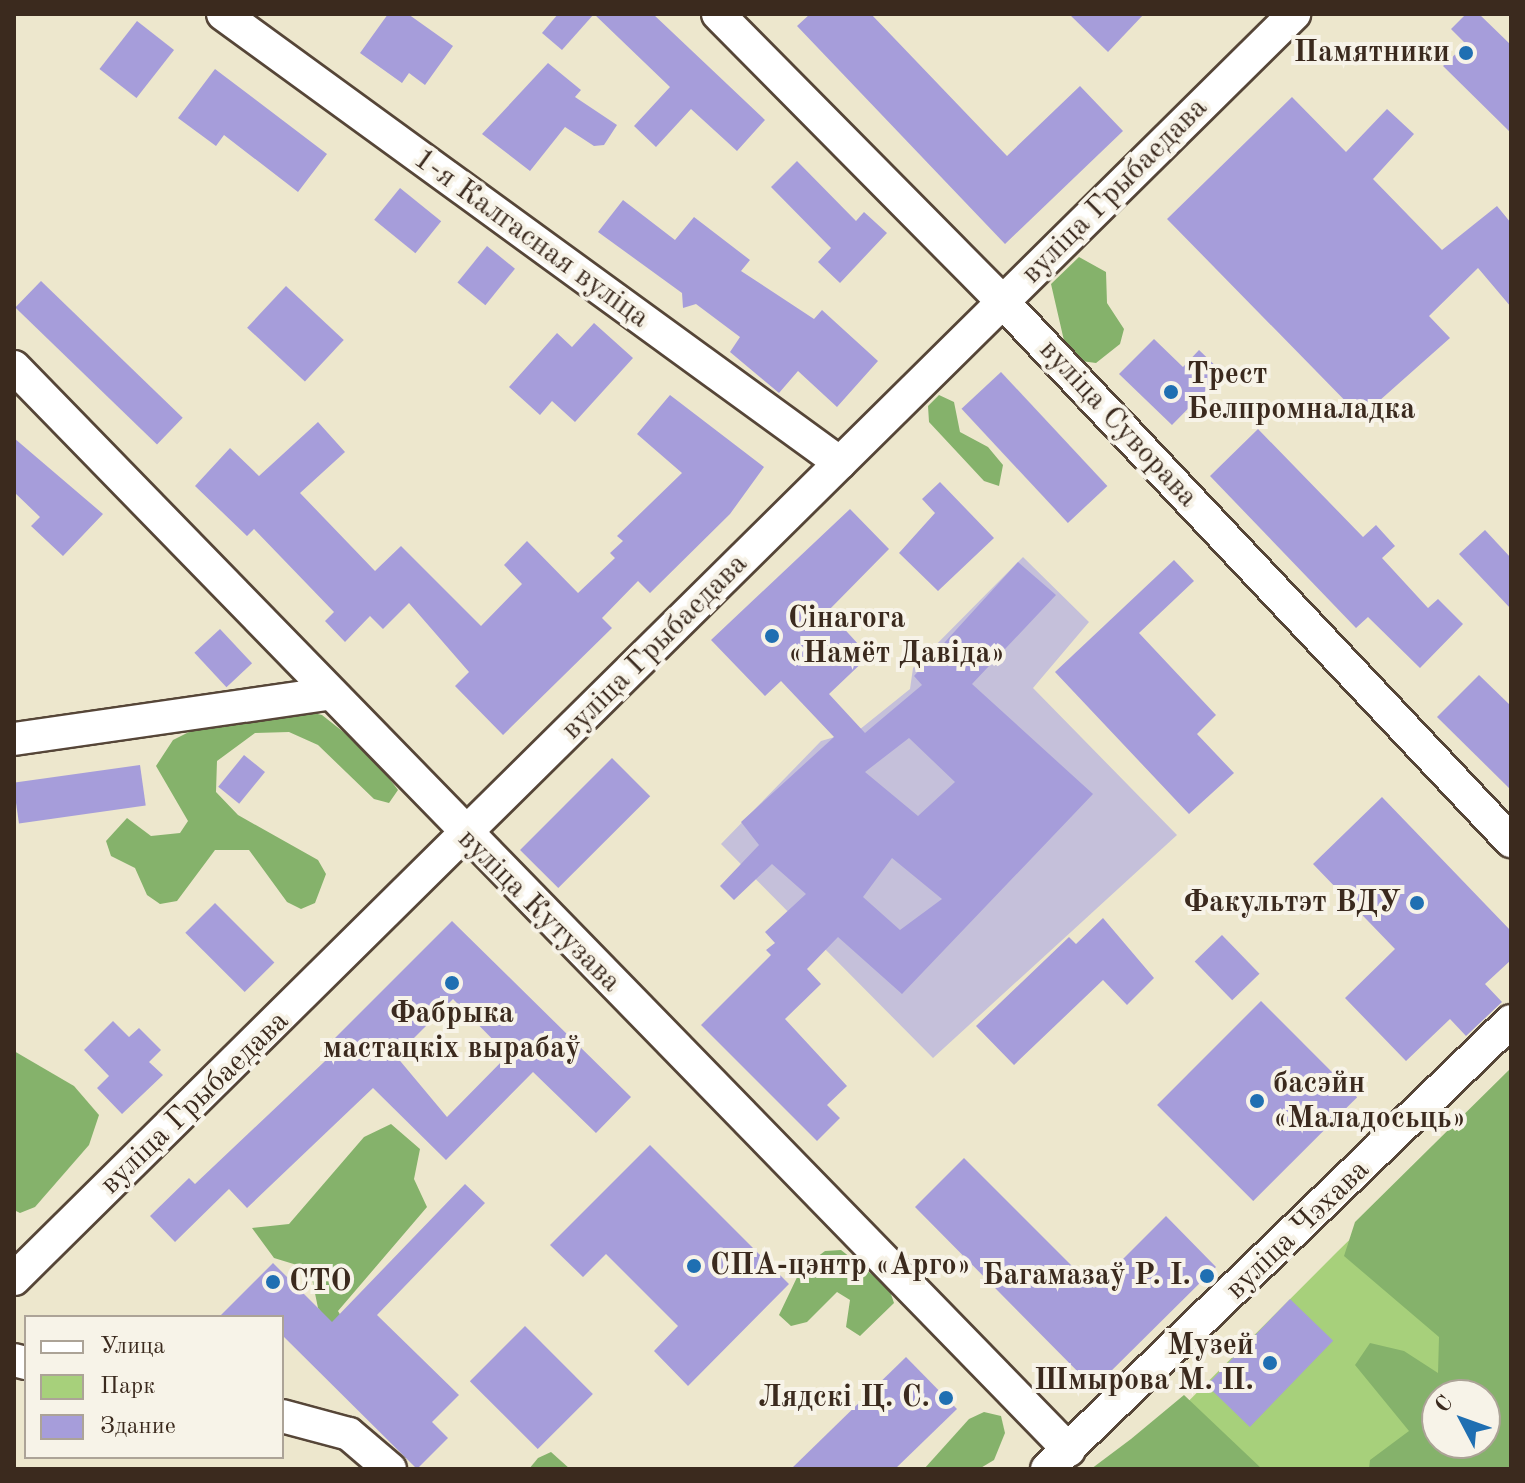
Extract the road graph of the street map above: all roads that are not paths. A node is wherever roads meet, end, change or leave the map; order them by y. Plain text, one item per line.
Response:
1 (223, 14) edge
2 (718, 14) edge
3 (1294, 14) edge
4 (1003, 302) junction
5 (14, 367) edge
6 (840, 463) junction
7 (327, 694) junction
8 (14, 739) edge
9 (466, 837) junction
10 (1511, 841) edge
11 (1511, 1021) edge
12 (14, 1279) edge
13 (284, 1417) edge
14 (1058, 1460) edge
15 (390, 1469) edge

1 - 6 street, 1-я Калгасная вуліца
2 - 4 street, вуліца Суворава
3 - 4 street, вуліца Грыбаедава
4 - 6 street, вуліца Грыбаедава
4 - 10 street, вуліца Суворава
5 - 7 street, вуліца Кутузава
6 - 9 street, вуліца Грыбаедава
7 - 8 street
7 - 9 street, вуліца Кутузава
9 - 12 street, вуліца Грыбаедава
9 - 14 street, вуліца Кутузава
11 - 14 street, вуліца Чэхава
13 - 15 street

